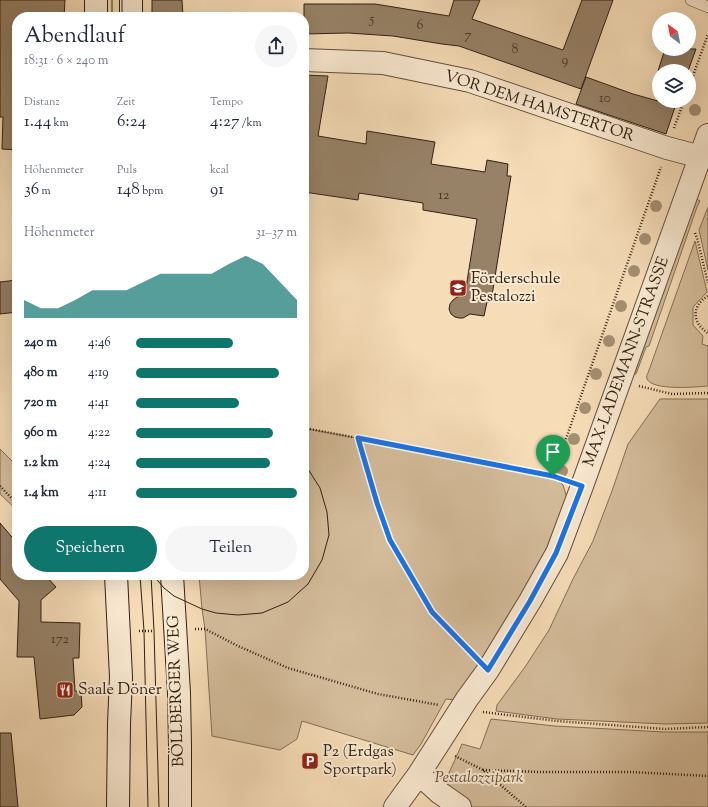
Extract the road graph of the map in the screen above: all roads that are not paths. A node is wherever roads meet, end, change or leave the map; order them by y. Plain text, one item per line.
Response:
1 (96, 0) edge
2 (131, 0) edge
3 (691, 0) edge
4 (708, 6) edge
5 (96, 12) edge
6 (131, 12) edge
7 (309, 60) edge
8 (708, 135) edge
9 (704, 155) edge
10 (116, 580) edge
11 (172, 580) edge
12 (419, 774) junction
13 (435, 800) edge
14 (118, 807) edge
15 (180, 807) edge
16 (395, 807) edge
17 (460, 807) edge

1 - 5 street
2 - 6 street
3 - 4 lane
7 - 9 street, VOR DEM HAMSTERTOR
8 - 9 street, MAX-LADEMANN-STRASSE
9 - 12 street, MAX-LADEMANN-STRASSE
10 - 14 street
11 - 15 street, BÖLLBERGER WEG
12 - 13 street
12 - 16 street, MAX-LADEMANN-STRASSE
13 - 17 street

